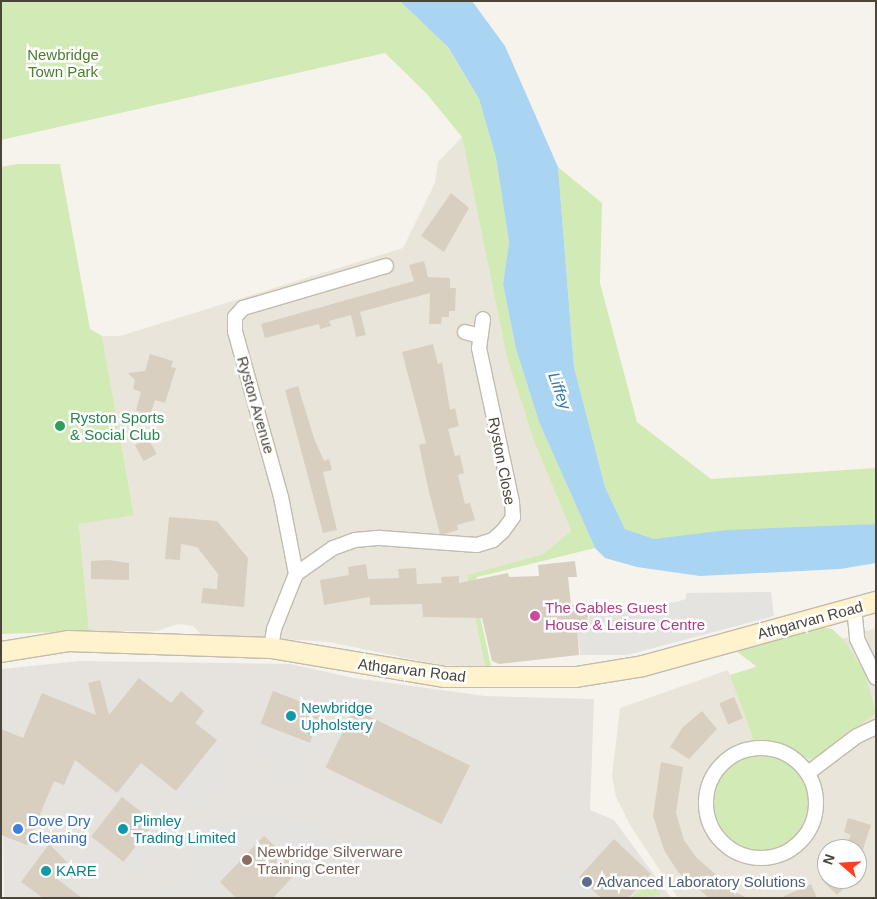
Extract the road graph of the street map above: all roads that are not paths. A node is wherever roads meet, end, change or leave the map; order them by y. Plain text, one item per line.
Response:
1 (386, 266) dead end
2 (483, 319) dead end
3 (465, 332) dead end
4 (480, 336) junction
5 (296, 574) junction
6 (876, 602) edge
7 (854, 608) junction
8 (271, 648) junction
9 (1, 652) edge
10 (876, 678) edge
11 (876, 727) edge
12 (808, 773) junction

1 - 5 street, Ryston Avenue
2 - 4 street, Ryston Close
3 - 4 street
4 - 5 street, Ryston Close
5 - 8 street
6 - 7 main road, Athgarvan Road
7 - 8 main road, Athgarvan Road
7 - 10 street
8 - 9 main road, Athgarvan Road
11 - 12 street
12 - 12 street

